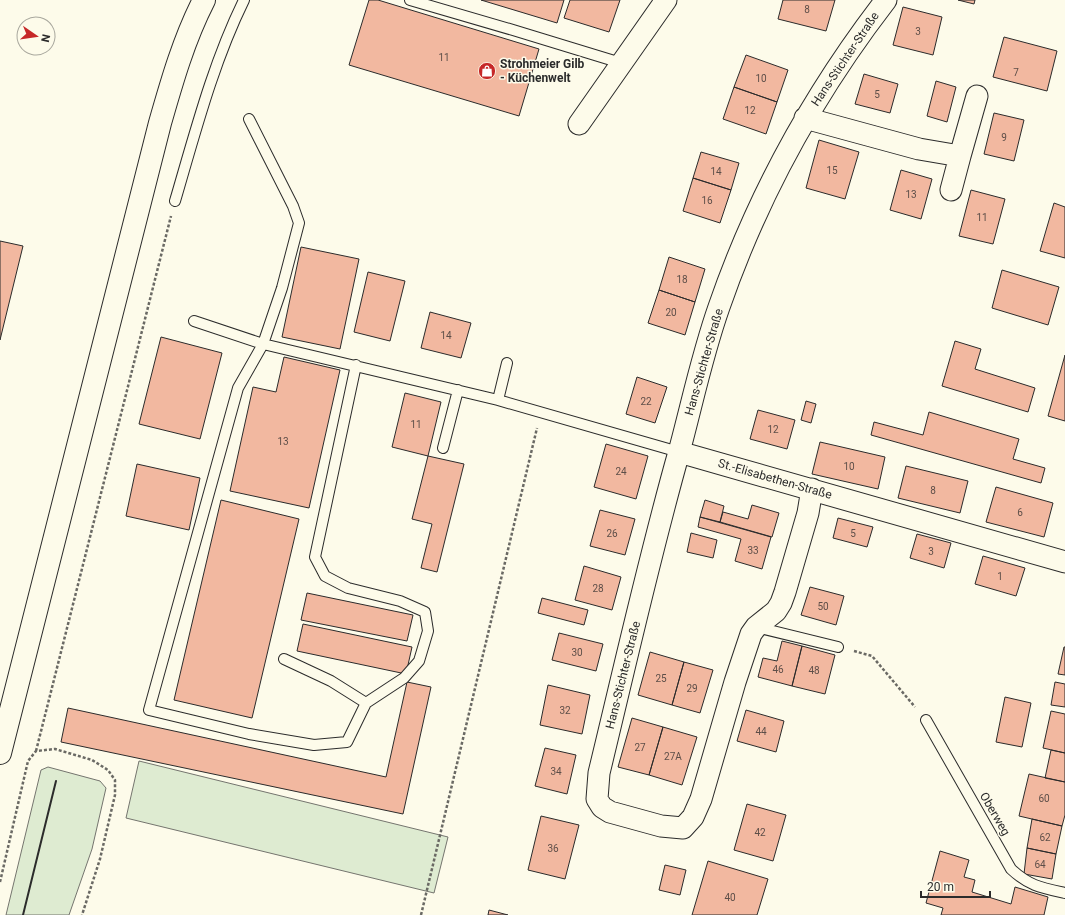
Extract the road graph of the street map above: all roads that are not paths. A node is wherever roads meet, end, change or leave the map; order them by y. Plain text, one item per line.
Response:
1 (204, 0) edge
2 (244, 0) edge
3 (410, 0) edge
4 (666, 0) edge
5 (886, 0) edge
6 (621, 63) junction
7 (977, 96) dead end
8 (805, 118) junction
9 (249, 119) dead end
10 (579, 124) dead end
11 (960, 156) junction
12 (951, 190) dead end
13 (174, 201) road end
14 (194, 321) dead end
15 (263, 344) junction
16 (507, 363) dead end
17 (356, 365) junction
18 (458, 390) junction
19 (498, 400) junction
20 (443, 448) dead end
21 (679, 452) junction
22 (812, 489) junction
23 (1065, 562) edge
24 (756, 627) junction
25 (838, 647) road end
26 (284, 659) dead end
27 (366, 703) junction
28 (926, 720) road end
29 (0, 753) edge
30 (1065, 893) edge

1 - 29 main road
2 - 13 lane
3 - 6 lane
4 - 6 street
5 - 8 street, Hans-Stichter-Straße
6 - 10 street
7 - 11 street
8 - 11 street, Hans-Stichter-Straße
8 - 21 street, Hans-Stichter-Straße
9 - 15 lane
11 - 12 street
14 - 15 lane, St.-Elisabethen-Straße
15 - 17 lane, St.-Elisabethen-Straße
15 - 27 lane
16 - 19 lane
17 - 18 lane, St.-Elisabethen-Straße
17 - 27 lane
18 - 19 lane, St.-Elisabethen-Straße
18 - 20 lane
19 - 21 lane, St.-Elisabethen-Straße
21 - 22 street, St.-Elisabethen-Straße
21 - 24 street, Hans-Stichter-Straße
22 - 23 street, St.-Elisabethen-Straße
22 - 24 street, Hans-Stichter-Straße
24 - 25 lane
26 - 27 lane
28 - 30 lane, Oberweg

